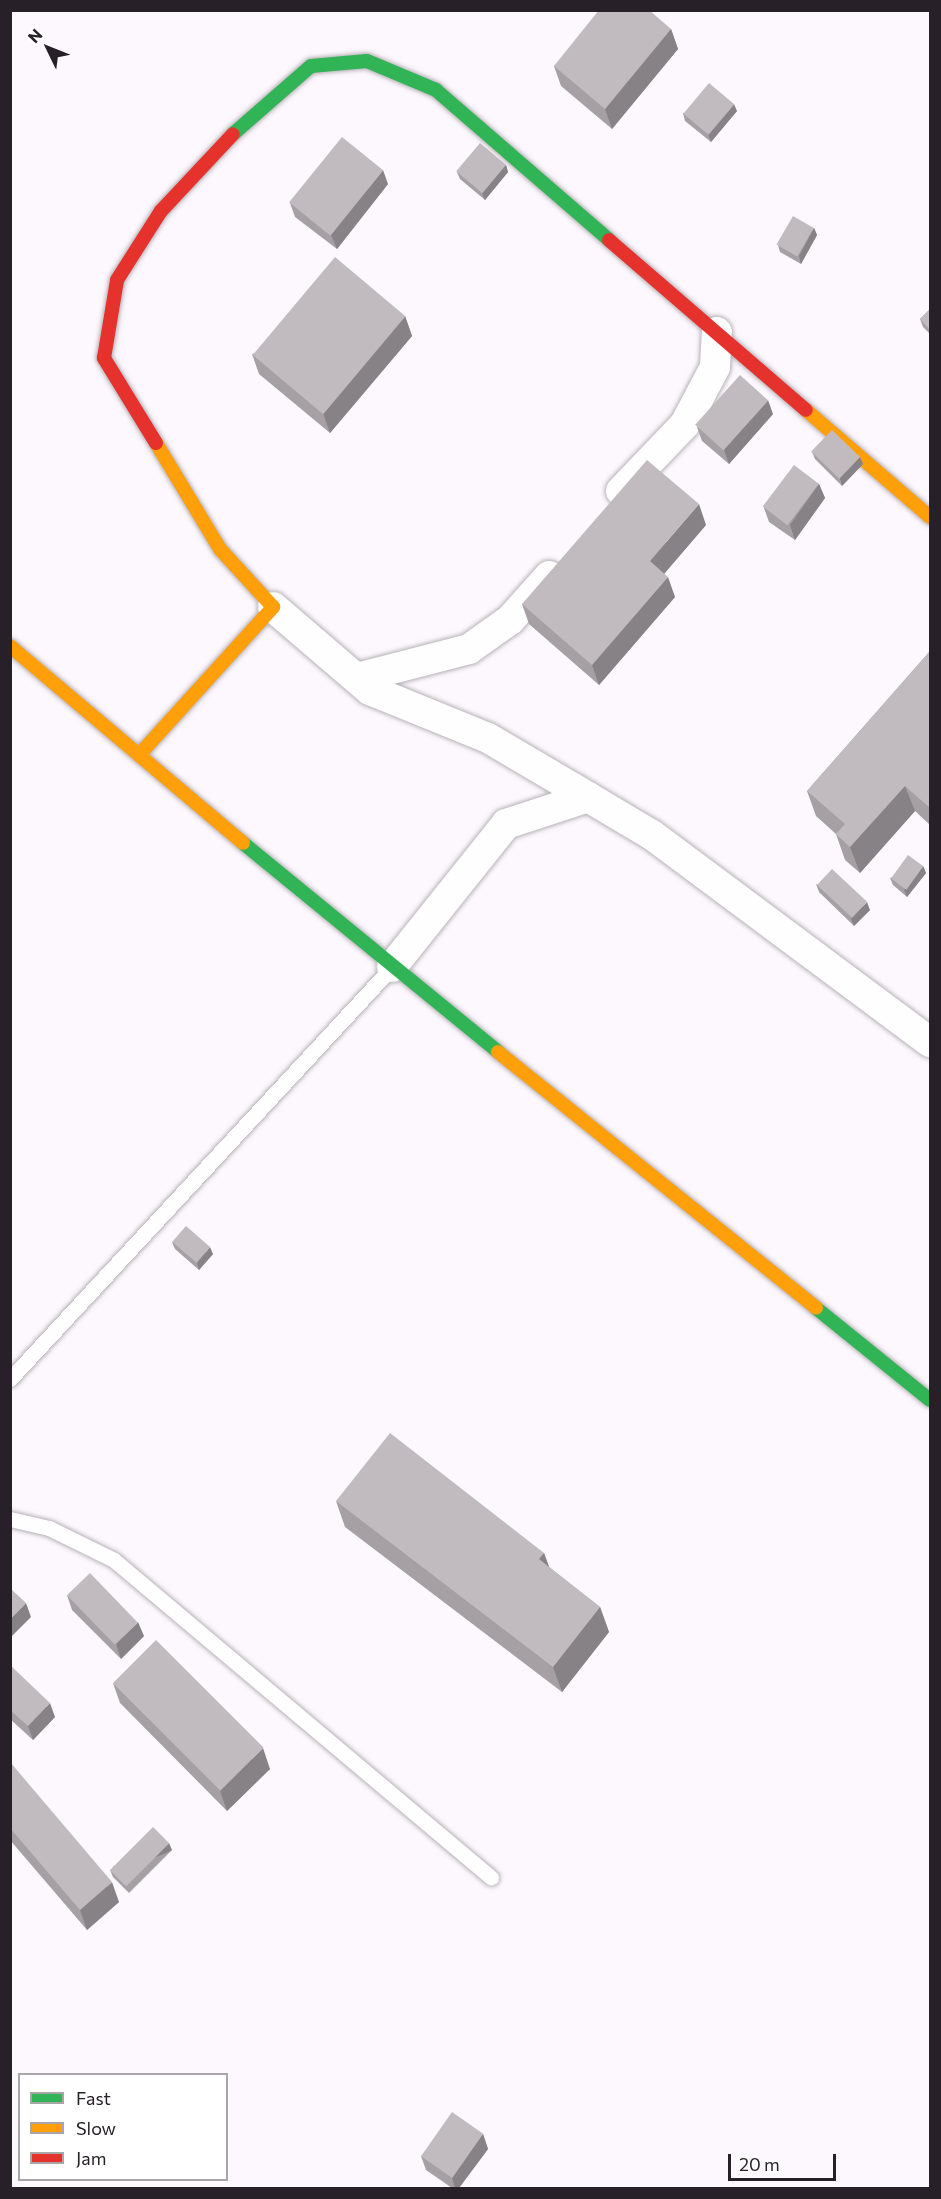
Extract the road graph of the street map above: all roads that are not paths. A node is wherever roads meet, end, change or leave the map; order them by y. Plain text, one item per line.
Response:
1 (717, 332) junction
2 (604, 512) edge
3 (930, 517) edge
4 (568, 555) edge
5 (273, 607) junction
6 (10, 646) edge
7 (357, 678) junction
8 (139, 755) junction
9 (588, 797) junction
10 (392, 967) junction
11 (930, 1042) edge
12 (10, 1379) edge
13 (930, 1400) edge
14 (10, 1519) edge
15 (491, 1878) dead end

1 - 2 street
1 - 3 street
1 - 5 street
4 - 7 street
5 - 7 street
5 - 8 street
6 - 8 street
7 - 9 street
8 - 10 street
9 - 10 street
9 - 11 street
10 - 12 lane
10 - 13 street
14 - 15 lane

